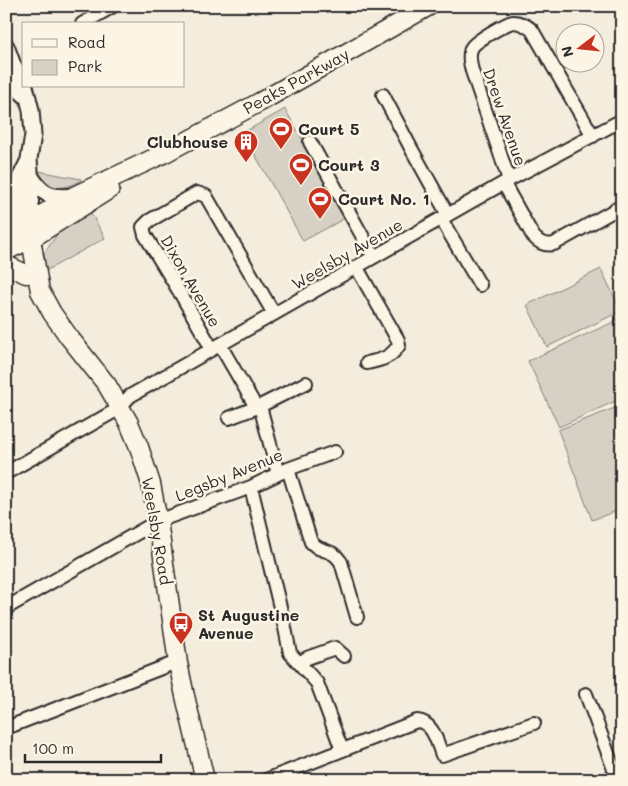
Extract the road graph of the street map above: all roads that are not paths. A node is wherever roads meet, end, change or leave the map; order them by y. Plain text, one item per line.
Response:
1 (113, 6) edge
2 (429, 6) edge
3 (85, 22) edge
4 (6, 46) edge
5 (14, 65) edge
6 (22, 78) edge
7 (6, 84) edge
8 (26, 90) edge
9 (383, 95) dead end
10 (622, 120) edge
11 (593, 136) junction
12 (310, 142) dead end
13 (163, 154) junction
14 (29, 159) junction
15 (30, 175) junction
16 (506, 182) junction
17 (74, 196) junction
18 (622, 206) edge
19 (445, 217) junction
20 (18, 236) edge
21 (374, 257) junction
22 (6, 265) edge
23 (357, 268) junction
24 (26, 274) junction
25 (480, 285) dead end
26 (40, 291) junction
27 (274, 314) junction
28 (216, 347) junction
29 (367, 363) dead end
30 (306, 383) dead end
31 (258, 406) junction
32 (120, 407) junction
33 (229, 418) dead end
34 (335, 452) dead end
35 (283, 472) junction
36 (6, 473) edge
37 (251, 487) junction
38 (158, 521) junction
39 (6, 608) edge
40 (357, 617) dead end
41 (344, 656) dead end
42 (178, 663) junction
43 (300, 663) junction
44 (586, 694) dead end
45 (534, 723) dead end
46 (6, 728) edge
47 (342, 750) junction
48 (206, 780) edge
49 (266, 780) edge
50 (618, 780) edge

1 - 3 street
2 - 13 highway, Peaks Parkway
4 - 5 main road, Weelsby Road
5 - 6 main road, Weelsby Road
7 - 8 main road
8 - 14 main road, Weelsby Road
9 - 19 street
10 - 11 street, Weelsby Avenue
11 - 16 street, Weelsby Avenue
11 - 16 street, Drew Avenue
12 - 21 street
13 - 17 highway, Peaks Parkway
13 - 20 highway, Peaks Parkway
14 - 15 main road, Weelsby Road
14 - 20 main road, Weelsby Road
15 - 17 main road
15 - 20 main road, Weelsby Road
16 - 18 street
16 - 19 street, Weelsby Avenue
17 - 20 highway, Peaks Parkway
19 - 21 street, Weelsby Avenue
19 - 25 street
20 - 24 highway
20 - 26 highway, Weelsby Road
21 - 23 street, Weelsby Avenue
22 - 24 highway
23 - 27 street, Weelsby Avenue
23 - 29 street
24 - 26 highway
26 - 32 highway, Weelsby Road
27 - 28 street, Weelsby Avenue
27 - 28 street, Dixon Avenue
28 - 31 street
28 - 32 street, Weelsby Avenue
30 - 31 street
31 - 33 street
31 - 35 street
32 - 36 street, Weelsby Avenue
32 - 38 highway, Weelsby Road
34 - 35 street, Legsby Avenue
35 - 37 street, Legsby Avenue
35 - 40 street
37 - 38 street, Legsby Avenue
37 - 43 street
38 - 39 street, Legsby Avenue
38 - 42 highway, Weelsby Road
41 - 43 street
42 - 46 street
42 - 48 highway, Weelsby Road
43 - 47 street
44 - 50 street
45 - 47 street
47 - 49 street

